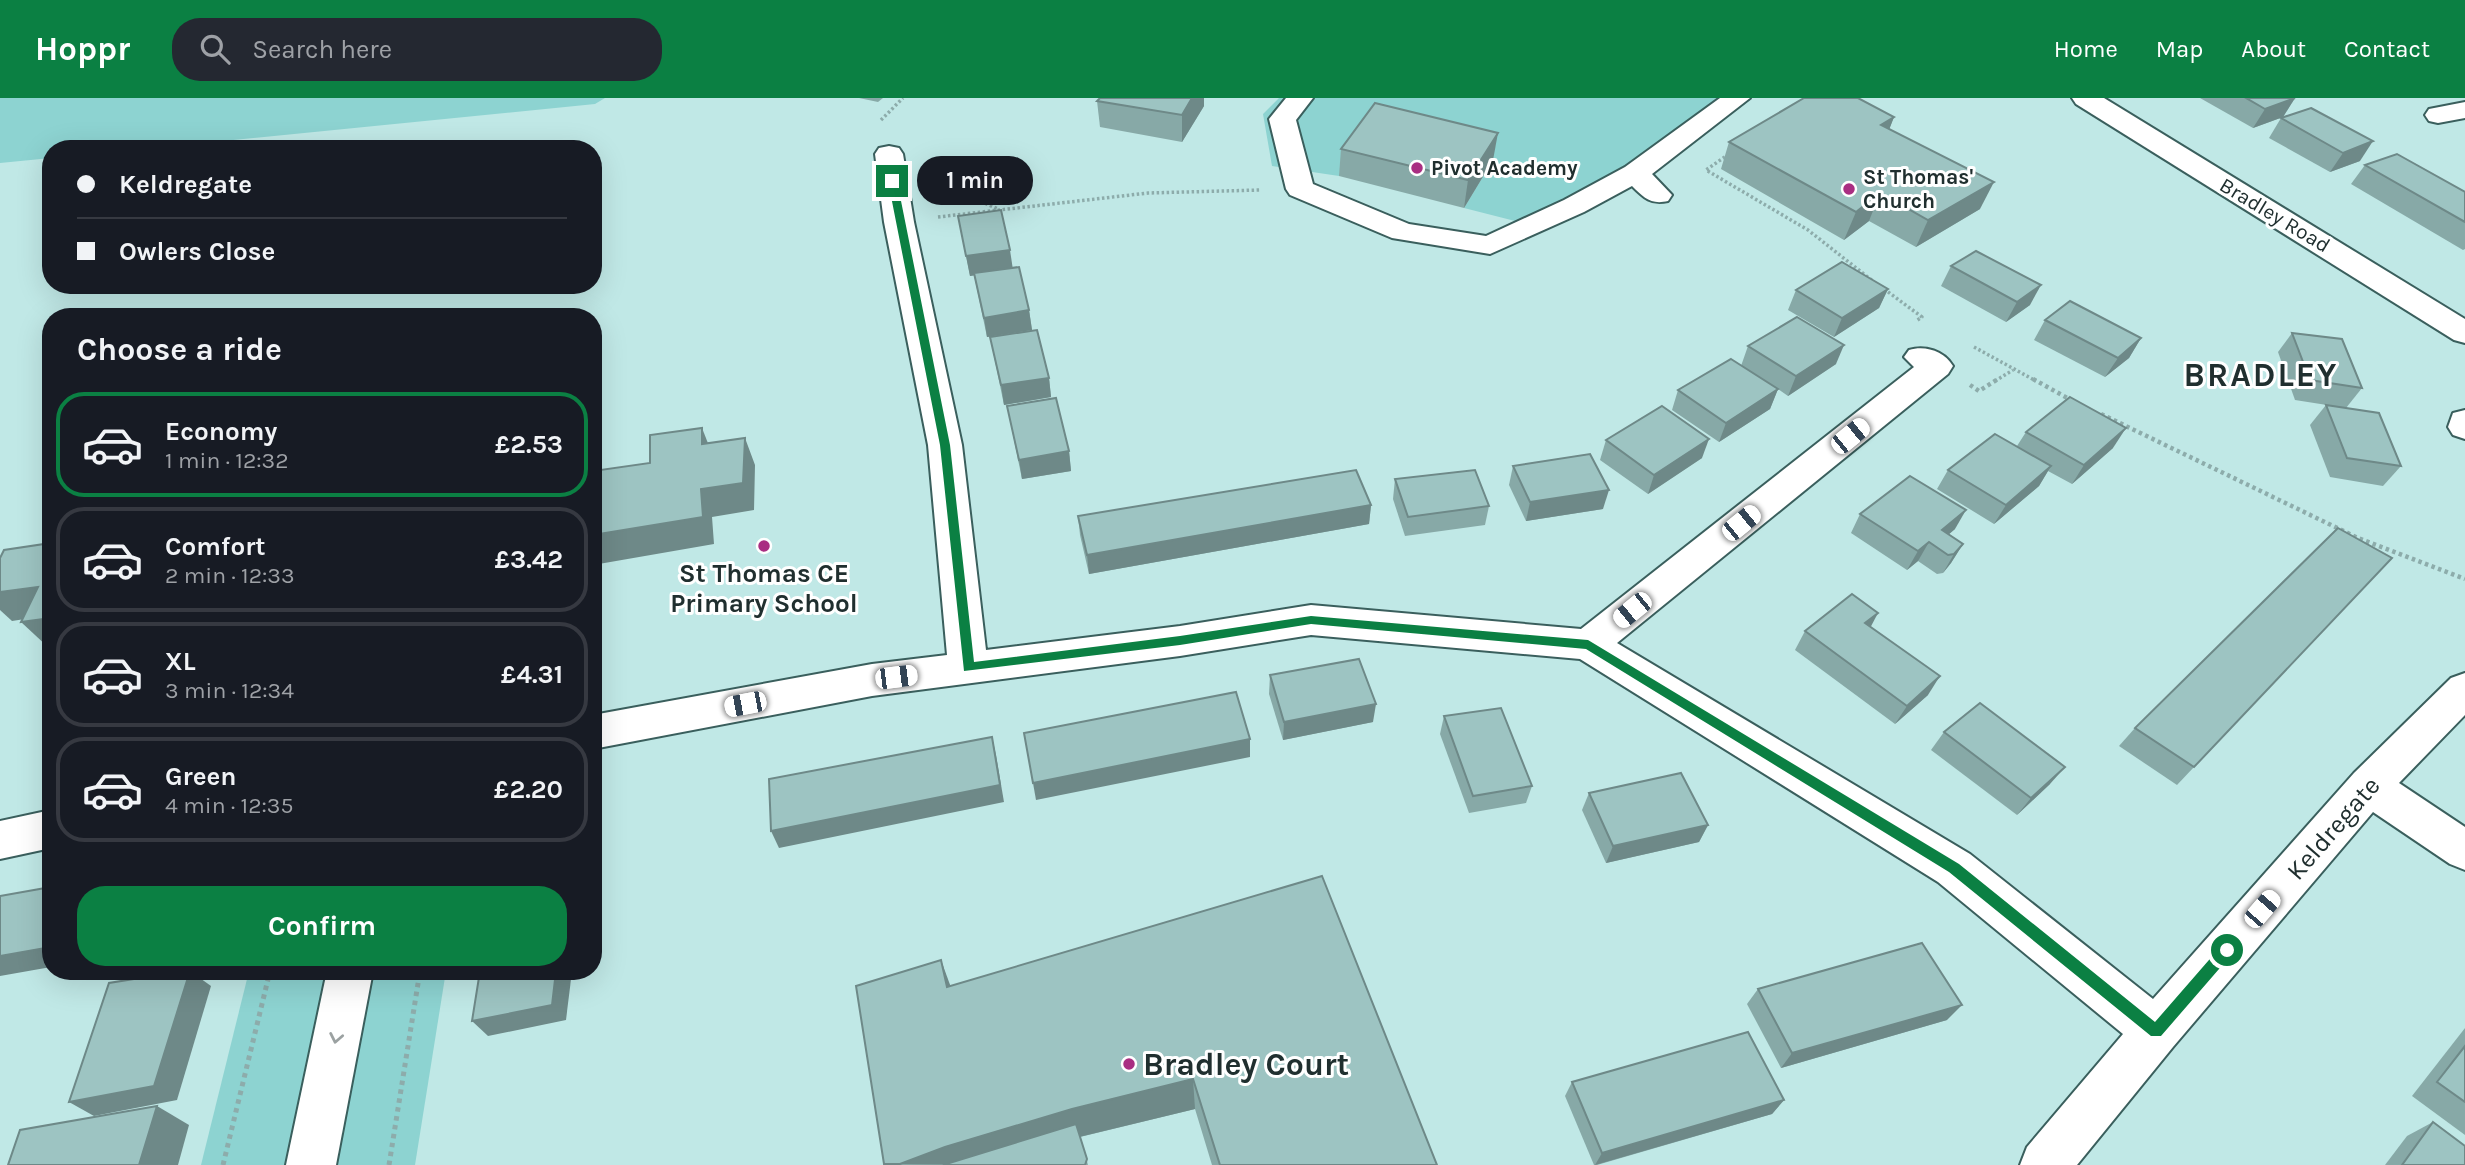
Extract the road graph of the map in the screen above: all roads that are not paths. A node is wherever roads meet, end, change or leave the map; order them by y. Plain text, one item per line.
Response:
1 (1300, 98) edge
2 (1737, 98) edge
3 (2085, 98) edge
4 (2465, 110) edge
5 (2438, 115) dead end
6 (889, 157) road end
7 (1635, 173) junction
8 (1658, 195) dead end
9 (2465, 333) edge
10 (1937, 366) road end
11 (2465, 421) edge
12 (2465, 427) edge
13 (1588, 645) junction
14 (968, 668) junction
15 (2465, 689) edge
16 (602, 730) edge
17 (2369, 786) junction
18 (42, 831) edge
19 (0, 840) edge
20 (2465, 851) edge
21 (348, 980) edge
22 (2156, 1031) junction
23 (311, 1165) edge
24 (2045, 1165) edge

1 - 7 street
2 - 7 street
3 - 9 street, Bradley Road
4 - 5 street
6 - 14 street
7 - 8 street
10 - 13 street
11 - 12 street
13 - 14 street
13 - 22 street
14 - 16 street
15 - 17 street, Keldregate
17 - 20 street
17 - 22 street, Keldregate
18 - 19 street
21 -> 23 street
22 - 24 street, Keldregate

